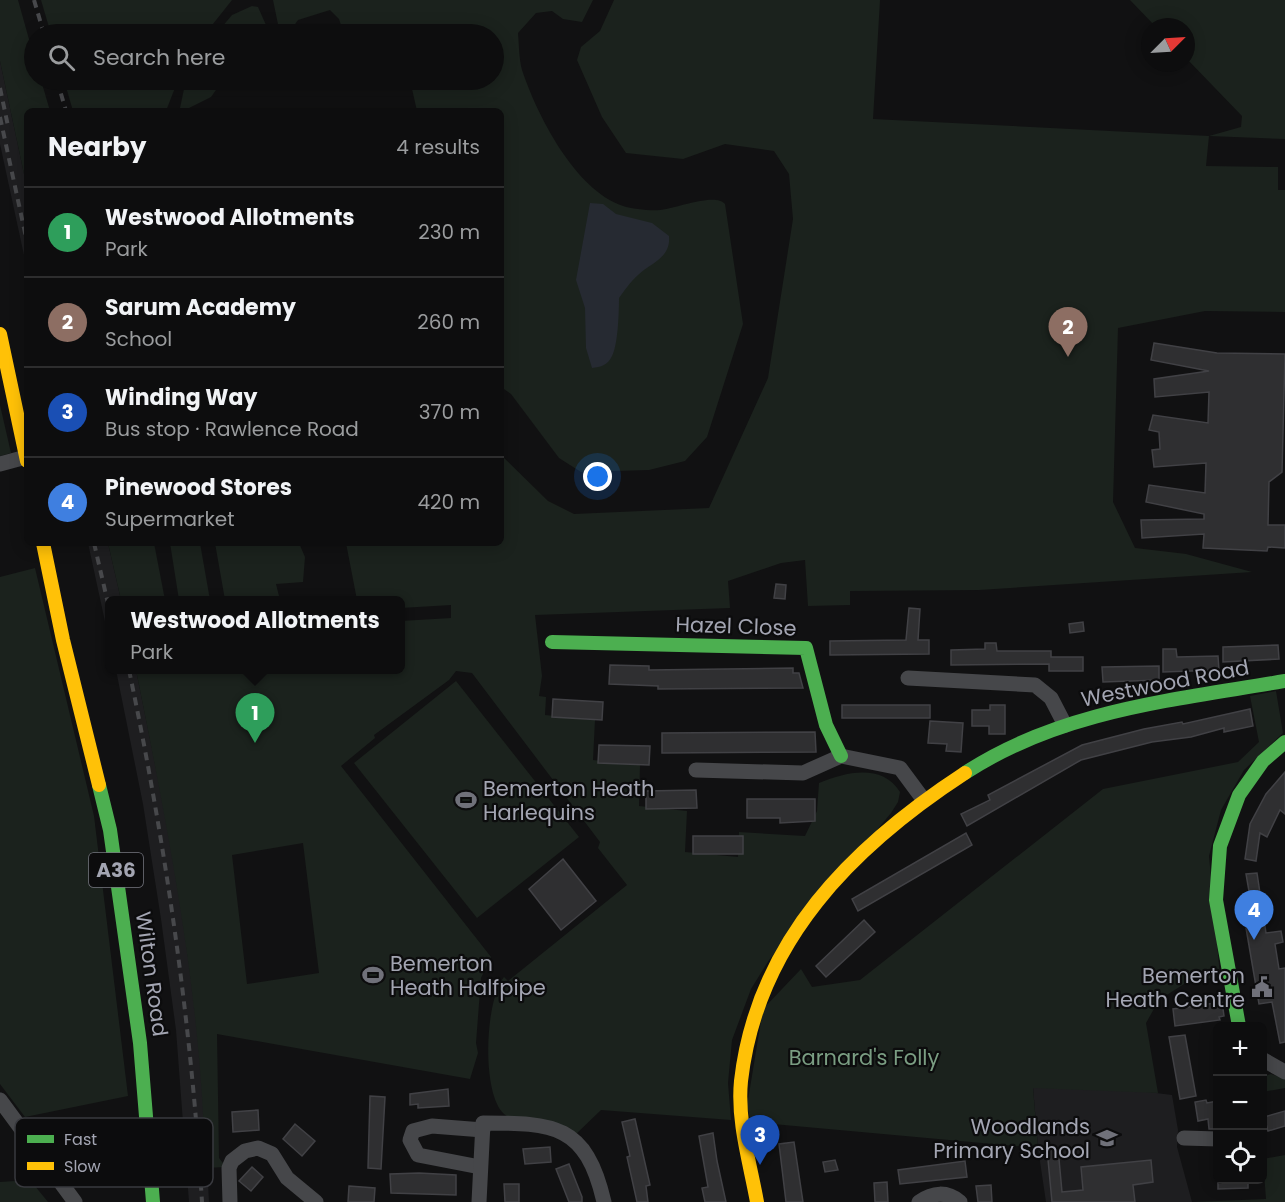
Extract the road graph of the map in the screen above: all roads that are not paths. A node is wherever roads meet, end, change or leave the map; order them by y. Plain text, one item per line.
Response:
1 (0, 334) edge
2 (24, 445) edge
3 (24, 460) edge
4 (0, 464) edge
5 (44, 546) edge
6 (552, 642) dead end
7 (908, 678) dead end
8 (1285, 681) edge
9 (1065, 725) junction
10 (1285, 742) edge
11 (841, 756) junction
12 (696, 770) dead end
13 (922, 799) junction
14 (1238, 1022) edge
15 (1267, 1064) edge
16 (1285, 1072) edge
17 (0, 1100) edge
18 (146, 1118) edge
19 (15, 1120) edge
20 (483, 1130) junction
21 (1184, 1138) dead end
22 (1213, 1139) edge
23 (480, 1167) junction
24 (64, 1187) edge
25 (152, 1187) edge
26 (75, 1202) edge
27 (153, 1202) edge
28 (230, 1202) edge
29 (316, 1202) edge
30 (479, 1202) edge
31 (604, 1202) edge
32 (757, 1202) edge
33 (920, 1202) edge
34 (960, 1202) edge

1 - 2 main road
3 - 4 street
5 - 18 main road, Wilton Road / A36
6 - 11 main road, Hazel Close
7 - 9 street
8 - 9 main road, Westwood Road
9 - 13 main road, Westwood Road
10 - 14 main road
11 - 12 street
11 - 13 street
13 - 32 main road, Westwood Road
15 - 16 street
17 - 19 street
20 - 23 street
20 - 23 street
20 - 31 street
21 - 22 street
23 - 30 street
24 - 26 street
25 - 27 main road, Wilton Road / A36
28 - 29 street
33 - 34 street

